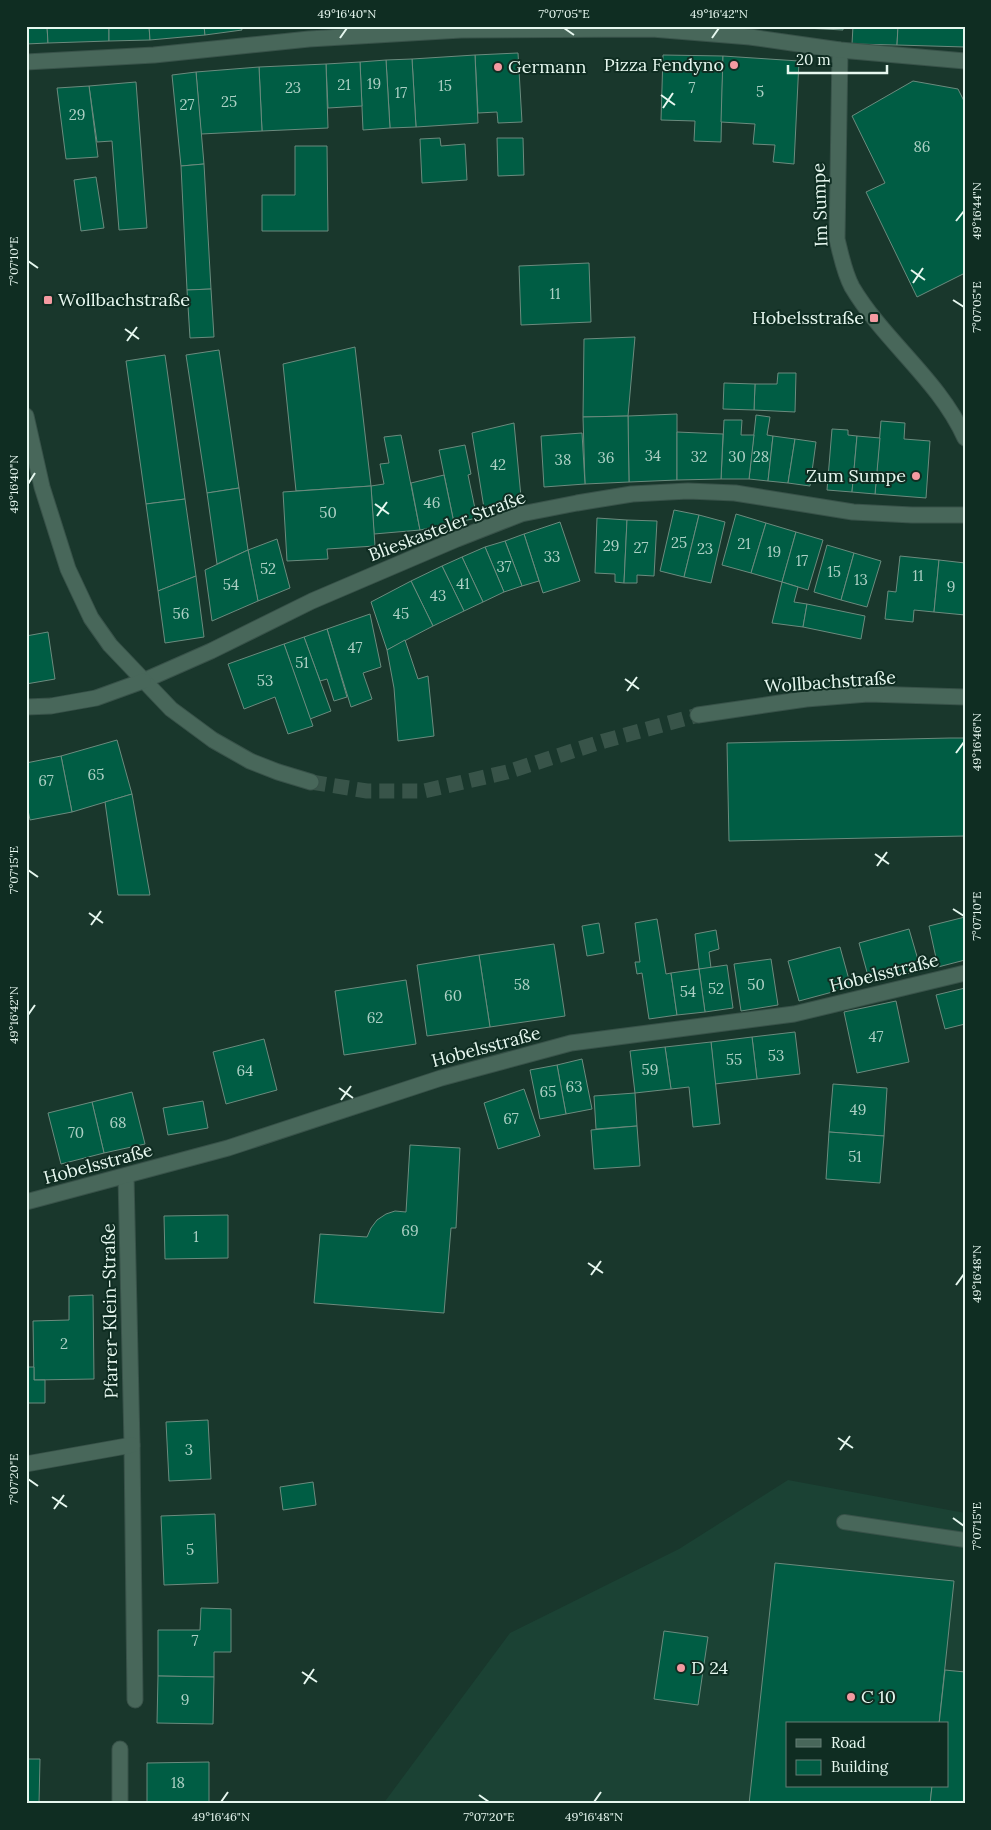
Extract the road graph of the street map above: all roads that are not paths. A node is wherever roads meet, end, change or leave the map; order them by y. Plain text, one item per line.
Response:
1 (840, 50) junction
2 (965, 61) edge
3 (26, 62) edge
4 (26, 416) edge
5 (965, 438) edge
6 (965, 515) edge
7 (143, 681) junction
8 (965, 697) edge
9 (26, 707) edge
10 (698, 715) tunnel mouth
11 (311, 782) tunnel mouth
12 (965, 973) edge
13 (126, 1176) junction
14 (26, 1202) edge
15 (132, 1445) junction
16 (26, 1464) edge
17 (844, 1522) dead end
18 (965, 1540) edge
19 (135, 1700) dead end
20 (120, 1749) dead end
21 (120, 1804) edge

1 - 2 street
1 - 3 street
1 - 5 street, Im Sumpe
4 - 7 street
6 - 7 street, Blieskasteler Straße
7 - 9 street, Blieskasteler Straße
7 - 11 street
8 - 10 street, Wollbachstraße
12 - 13 street, Hobelsstraße
13 - 14 street, Hobelsstraße
13 - 15 street, Pfarrer-Klein-Straße
15 - 16 street
15 - 19 street, Pfarrer-Klein-Straße
17 - 18 lane
20 - 21 street

